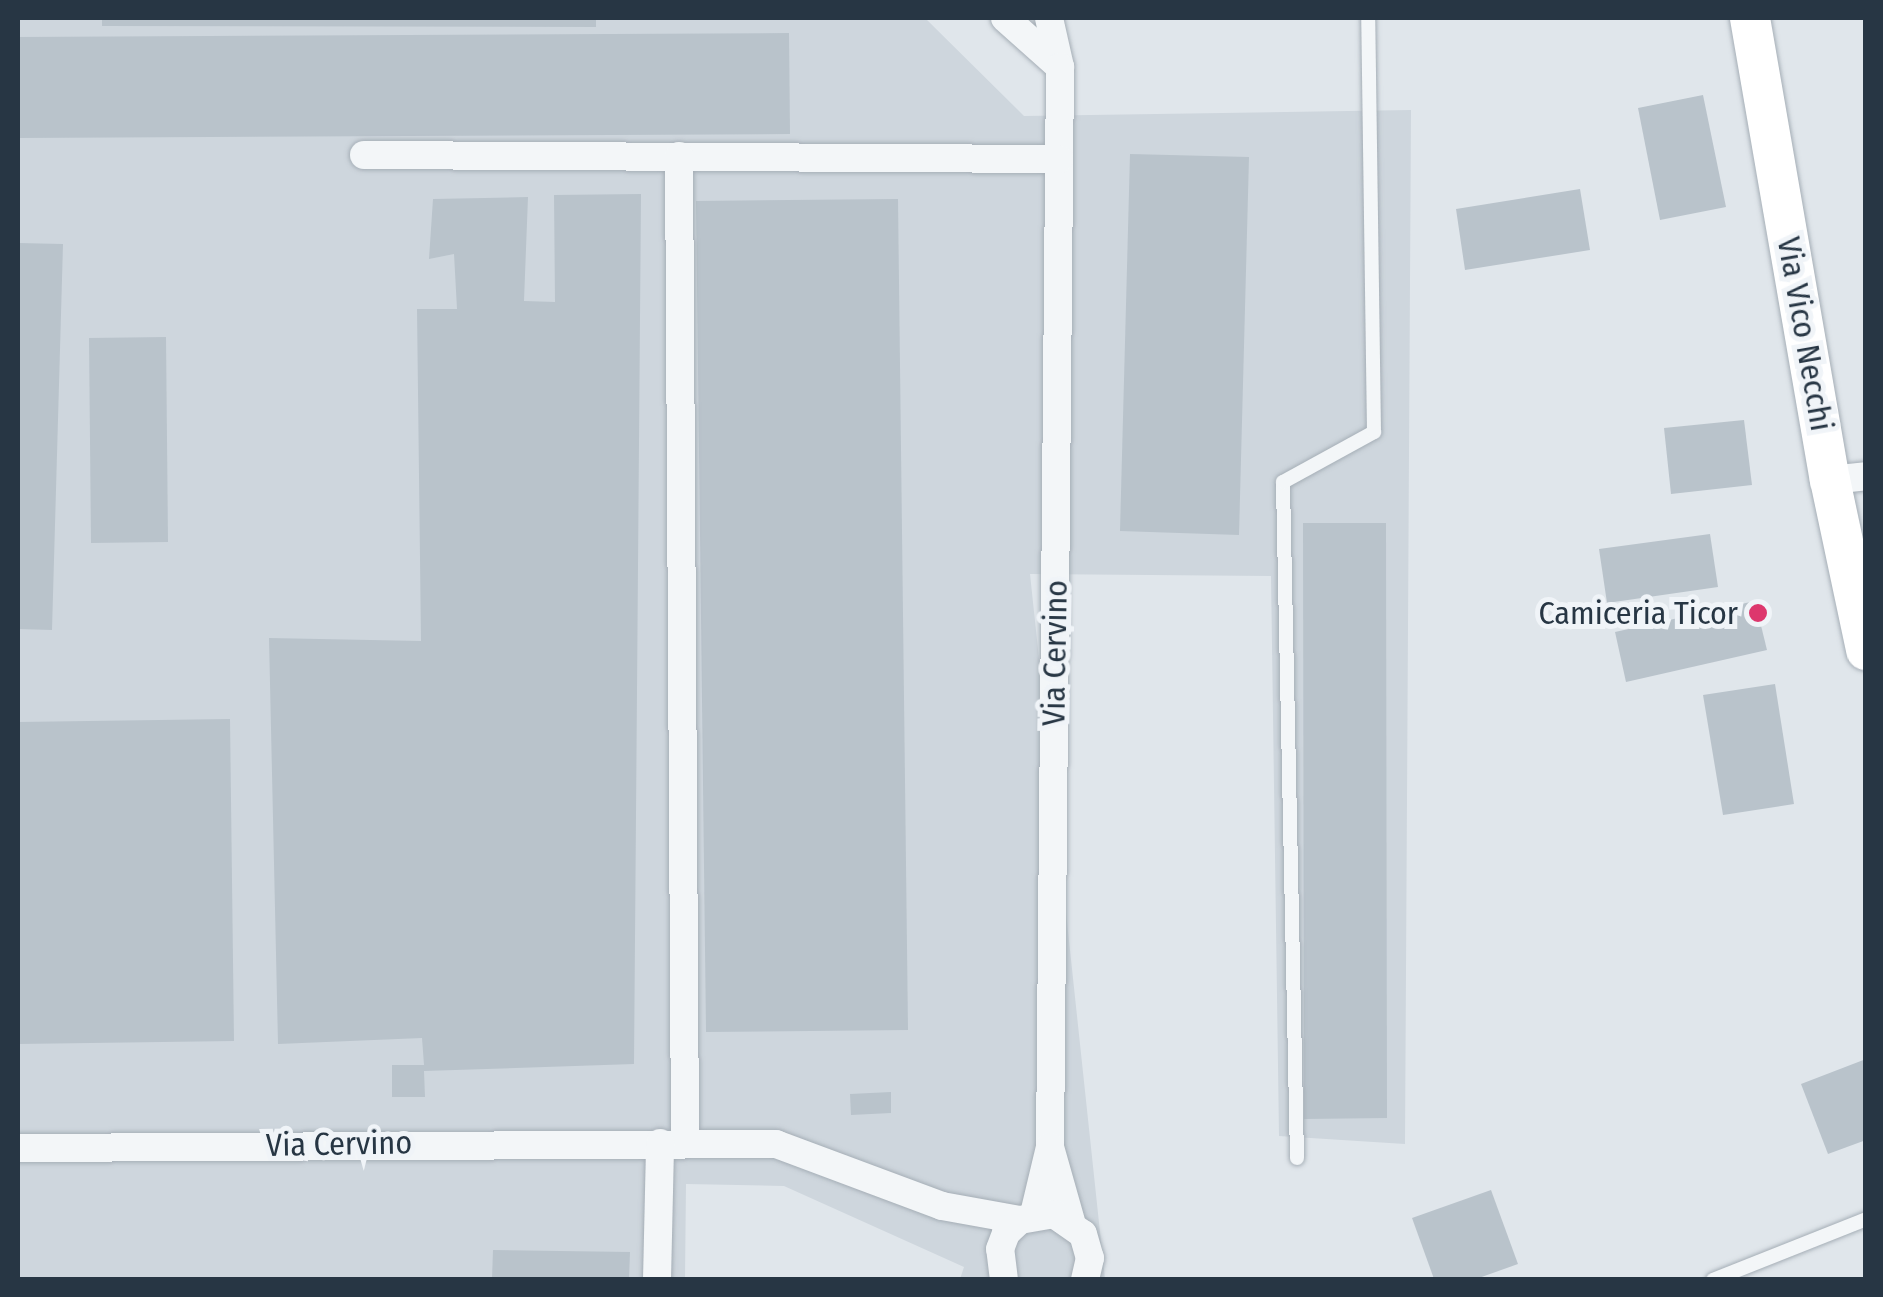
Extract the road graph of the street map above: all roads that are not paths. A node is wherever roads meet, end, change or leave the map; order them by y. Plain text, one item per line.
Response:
1 (1004, 18) edge
2 (1049, 18) edge
3 (1368, 18) edge
4 (1750, 18) edge
5 (1060, 67) junction
6 (364, 154) dead end
7 (680, 156) junction
8 (1060, 159) junction
9 (1848, 478) edge
10 (1866, 650) edge
11 (673, 1143) junction
12 (1050, 1147) junction
13 (18, 1148) edge
14 (1297, 1158) dead end
15 (942, 1206) junction
16 (1027, 1217) junction
17 (1866, 1219) edge
18 (1070, 1221) junction
19 (1000, 1248) junction
20 (657, 1280) edge
21 (1004, 1280) edge
22 (1085, 1280) edge
23 (1713, 1280) edge

1 - 5 street
2 - 5 street, Via Cervino
3 - 14 lane
4 - 9 street, Via Vico Necchi
5 - 8 street, Via Cervino
6 - 7 street
7 - 8 street
7 - 11 street
8 - 12 street, Via Cervino
9 - 10 street, Via Vico Necchi
11 - 13 street, Via Cervino
11 - 15 street, Via Cervino
11 - 20 street
12 - 16 street
12 - 18 street
15 - 16 street
15 - 19 street
16 - 18 street
16 - 19 street
17 - 23 lane
18 - 22 street
19 - 21 street

